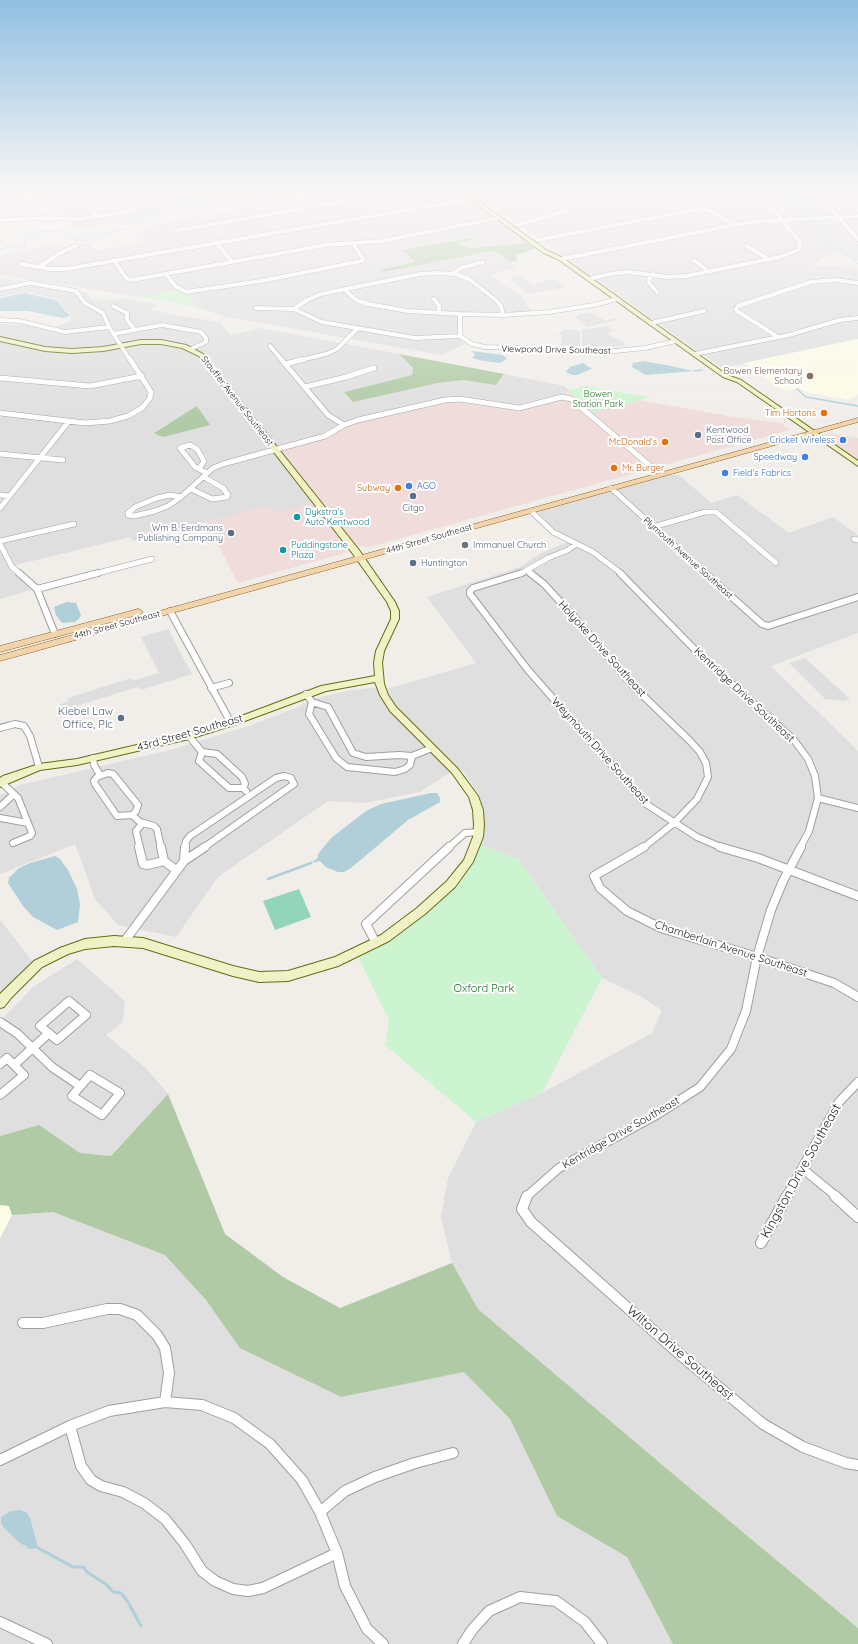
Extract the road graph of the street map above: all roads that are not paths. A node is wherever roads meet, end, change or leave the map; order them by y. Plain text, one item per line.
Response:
1 (120, 269) edge
2 (195, 269) edge
3 (323, 269) edge
4 (460, 269) edge
5 (575, 269) edge
6 (705, 269) edge
7 (724, 269) edge
8 (709, 272) junction
9 (166, 274) junction
10 (452, 274) junction
11 (653, 274) junction
12 (589, 279) junction
13 (858, 283) edge
14 (0, 288) edge
15 (344, 289) junction
16 (657, 292) dead end
17 (434, 299) dead end
18 (617, 299) junction
19 (114, 306) dead end
20 (256, 308) dead end
21 (294, 309) junction
22 (704, 311) dead end
23 (439, 313) junction
24 (460, 314) junction
25 (503, 315) junction
26 (858, 318) edge
27 (0, 320) edge
28 (651, 323) junction
29 (109, 327) junction
30 (358, 328) junction
31 (134, 329) junction
32 (113, 334) junction
33 (460, 336) junction
34 (778, 337) junction
35 (0, 339) edge
36 (676, 341) junction
37 (121, 345) junction
38 (270, 346) dead end
39 (191, 349) junction
40 (695, 354) junction
41 (285, 364) junction
42 (374, 368) dead end
43 (142, 376) junction
44 (725, 376) junction
45 (0, 378) edge
46 (305, 387) junction
47 (737, 387) junction
48 (753, 391) junction
49 (0, 413) edge
50 (858, 414) edge
51 (858, 420) edge
52 (69, 421) junction
53 (344, 425) junction
54 (804, 431) junction
55 (275, 450) junction
56 (0, 454) edge
57 (40, 458) junction
58 (63, 460) dead end
59 (679, 462) junction
60 (858, 464) edge
61 (199, 469) junction
62 (654, 469) junction
63 (674, 470) junction
64 (858, 472) edge
65 (205, 475) junction
66 (646, 478) junction
67 (611, 488) junction
68 (191, 490) junction
69 (0, 495) edge
70 (9, 496) junction
71 (181, 497) junction
72 (539, 501) junction
73 (0, 508) edge
74 (531, 511) junction
75 (473, 520) junction
76 (74, 524) dead end
77 (653, 527) junction
78 (444, 535) junction
79 (0, 542) edge
80 (576, 544) junction
81 (358, 555) junction
82 (152, 559) dead end
83 (776, 563) dead end
84 (528, 570) junction
85 (254, 584) junction
86 (233, 586) junction
87 (37, 589) junction
88 (210, 592) junction
89 (225, 596) junction
90 (858, 597) edge
91 (170, 611) junction
92 (55, 634) junction
93 (39, 647) junction
94 (0, 649) edge
95 (0, 658) edge
96 (379, 678) junction
97 (229, 683) dead end
98 (211, 688) junction
99 (306, 694) junction
100 (312, 702) junction
101 (231, 723) junction
102 (0, 728) edge
103 (189, 736) junction
104 (432, 748) junction
105 (202, 752) junction
106 (412, 756) junction
107 (93, 758) junction
108 (39, 767) junction
109 (100, 775) junction
110 (1, 782) edge
111 (243, 788) junction
112 (14, 794) junction
113 (251, 795) junction
114 (818, 798) junction
115 (0, 807) edge
116 (858, 808) edge
117 (132, 815) junction
118 (0, 818) edge
119 (28, 823) junction
120 (143, 823) junction
121 (674, 823) junction
122 (479, 832) junction
123 (13, 843) dead end
124 (184, 860) junction
125 (164, 861) junction
126 (789, 869) junction
127 (176, 870) junction
128 (594, 876) joint
129 (858, 896) edge
130 (124, 942) junction
131 (376, 943) junction
132 (757, 957) junction
133 (858, 997) edge
134 (0, 1003) edge
135 (0, 1022) edge
136 (48, 1033) junction
137 (32, 1050) junction
138 (0, 1064) edge
139 (14, 1065) junction
140 (858, 1082) edge
141 (80, 1086) junction
142 (0, 1095) edge
143 (803, 1169) junction
144 (522, 1209) joint
145 (858, 1217) edge
146 (761, 1243) dead end
147 (23, 1323) dead end
148 (165, 1402) junction
149 (70, 1426) junction
150 (453, 1453) dead end
151 (0, 1460) edge
152 (858, 1465) edge
153 (320, 1512) junction
154 (337, 1553) junction
155 (0, 1622) edge
156 (47, 1644) edge
157 (383, 1644) edge
158 (463, 1644) edge
159 (602, 1644) edge

1 - 9 street
2 - 9 street
3 - 9 street
4 - 10 street
5 - 12 street
6 - 8 street
7 - 8 street
8 - 11 street
10 - 15 street
10 - 25 street
11 - 12 street
11 - 16 street
12 - 18 street
13 - 34 street
14 - 29 street
15 - 21 street
15 - 23 street
17 - 23 street
18 - 25 street
18 - 28 street
19 - 31 street
20 - 21 street
21 - 30 street
22 - 28 street
23 - 24 street
24 - 25 street
24 - 33 street
26 - 34 street
27 - 29 street
28 - 36 street
29 - 32 street
30 - 33 street
30 - 41 street
31 - 32 street
31 - 39 street
32 - 37 street
33 - 36 street, Viewpond Drive Southeast
34 - 40 street
35 - 37 street, Stauffer Avenue Southeast
36 - 40 street
37 - 39 street, Stauffer Avenue Southeast
37 - 43 street
38 - 41 street
39 - 55 street, Stauffer Avenue Southeast
40 - 44 street
41 - 46 street
42 - 46 street
43 - 45 street
43 - 52 street
44 - 47 street
44 - 48 street
46 - 53 street
47 - 48 street
47 - 54 street
48 - 54 street
49 - 52 street
50 - 54 main road, 44th Street Southeast
51 - 54 main road, 44th Street Southeast
52 - 57 street
53 - 55 street
53 - 62 street
54 - 59 main road, 44th Street Southeast
54 - 60 street
54 - 63 main road, 44th Street Southeast
54 - 64 street
55 - 65 street
55 - 81 street, Stauffer Avenue Southeast
56 - 57 street
57 - 58 street
57 - 70 street
59 - 62 main road, 44th Street Southeast
59 - 63 main road
61 - 61 street
61 - 65 street
62 - 66 main road
62 - 72 main road, 44th Street Southeast
63 - 66 main road, 44th Street Southeast
65 - 68 street
65 - 68 street
66 - 67 main road, 44th Street Southeast
67 - 74 main road, 44th Street Southeast
67 - 77 street, Plymouth Avenue Southeast
68 - 71 street
69 - 70 street
70 - 73 street
71 - 71 street
72 - 74 main road
72 - 75 main road, 44th Street Southeast
74 - 78 main road, 44th Street Southeast
74 - 80 street, Kentridge Drive Southeast
75 - 78 main road
75 - 81 main road, 44th Street Southeast
76 - 79 street
77 - 83 street
77 - 90 street, Plymouth Avenue Southeast
78 - 81 main road, 44th Street Southeast
79 - 87 street
80 - 84 street
80 - 114 street, Kentridge Drive Southeast
81 - 85 main road, 44th Street Southeast
81 - 96 street, Stauffer Avenue Southeast
82 - 87 street
84 - 121 street, Holyoke Drive Southeast
84 - 121 street, Weymouth Drive Southeast
85 - 86 main road, 44th Street Southeast
85 - 89 main road, 44th Street Southeast
86 - 88 main road, 44th Street Southeast
86 - 89 main road
87 - 92 street
88 - 91 main road
88 - 92 main road, 44th Street Southeast
89 - 91 main road, 44th Street Southeast
91 - 93 main road, 44th Street Southeast
91 - 98 street
92 - 93 main road
92 - 94 main road, 44th Street Southeast
93 - 95 main road, 44th Street Southeast
96 - 99 street, 43rd Street Southeast
96 - 104 street, Stauffer Avenue Southeast
97 - 98 street
98 - 101 street
99 - 100 street
99 - 101 street, 43rd Street Southeast
100 - 106 street
100 - 106 street
101 - 103 street, 43rd Street Southeast
102 - 108 street
103 - 105 street
103 - 107 street, 43rd Street Southeast
104 - 106 street
104 - 122 street, Stauffer Avenue Southeast
105 - 111 street
105 - 111 street
107 - 108 street, 43rd Street Southeast
107 - 109 street
108 - 110 street, 43rd Street Southeast
109 - 117 street
109 - 117 street
110 - 112 street
111 - 113 street
112 - 115 street
112 - 119 street
113 - 124 street
113 - 124 street
114 - 116 street
114 - 126 street, Kentridge Drive Southeast
117 - 120 street
118 - 119 street
119 - 123 street
120 - 125 street
120 - 125 street
121 - 126 street, Weymouth Drive Southeast
121 - 128 street, Holyoke Drive Southeast
122 - 131 street
122 - 131 street
124 - 127 street
125 - 127 street
126 - 129 street, Weymouth Drive Southeast
126 - 132 street, Kentridge Drive Southeast
127 - 130 street
128 - 132 street, Chamberlain Avenue Southeast
130 - 131 street
130 - 134 street
132 - 133 street, Chamberlain Avenue Southeast
132 - 144 street, Kentridge Drive Southeast
135 - 137 street
136 - 136 street
136 - 137 street
137 - 139 street
137 - 141 street
138 - 139 street
139 - 142 street
140 - 143 street, Kingston Drive Southeast
141 - 141 street
143 - 145 street
143 - 146 street, Kingston Drive Southeast
144 - 152 street, Wilton Drive Southeast
147 - 148 street
148 - 149 street
148 - 153 street
149 - 151 street
149 - 154 street
150 - 153 street
153 - 154 street
154 - 157 street
155 - 156 street
158 - 159 street

